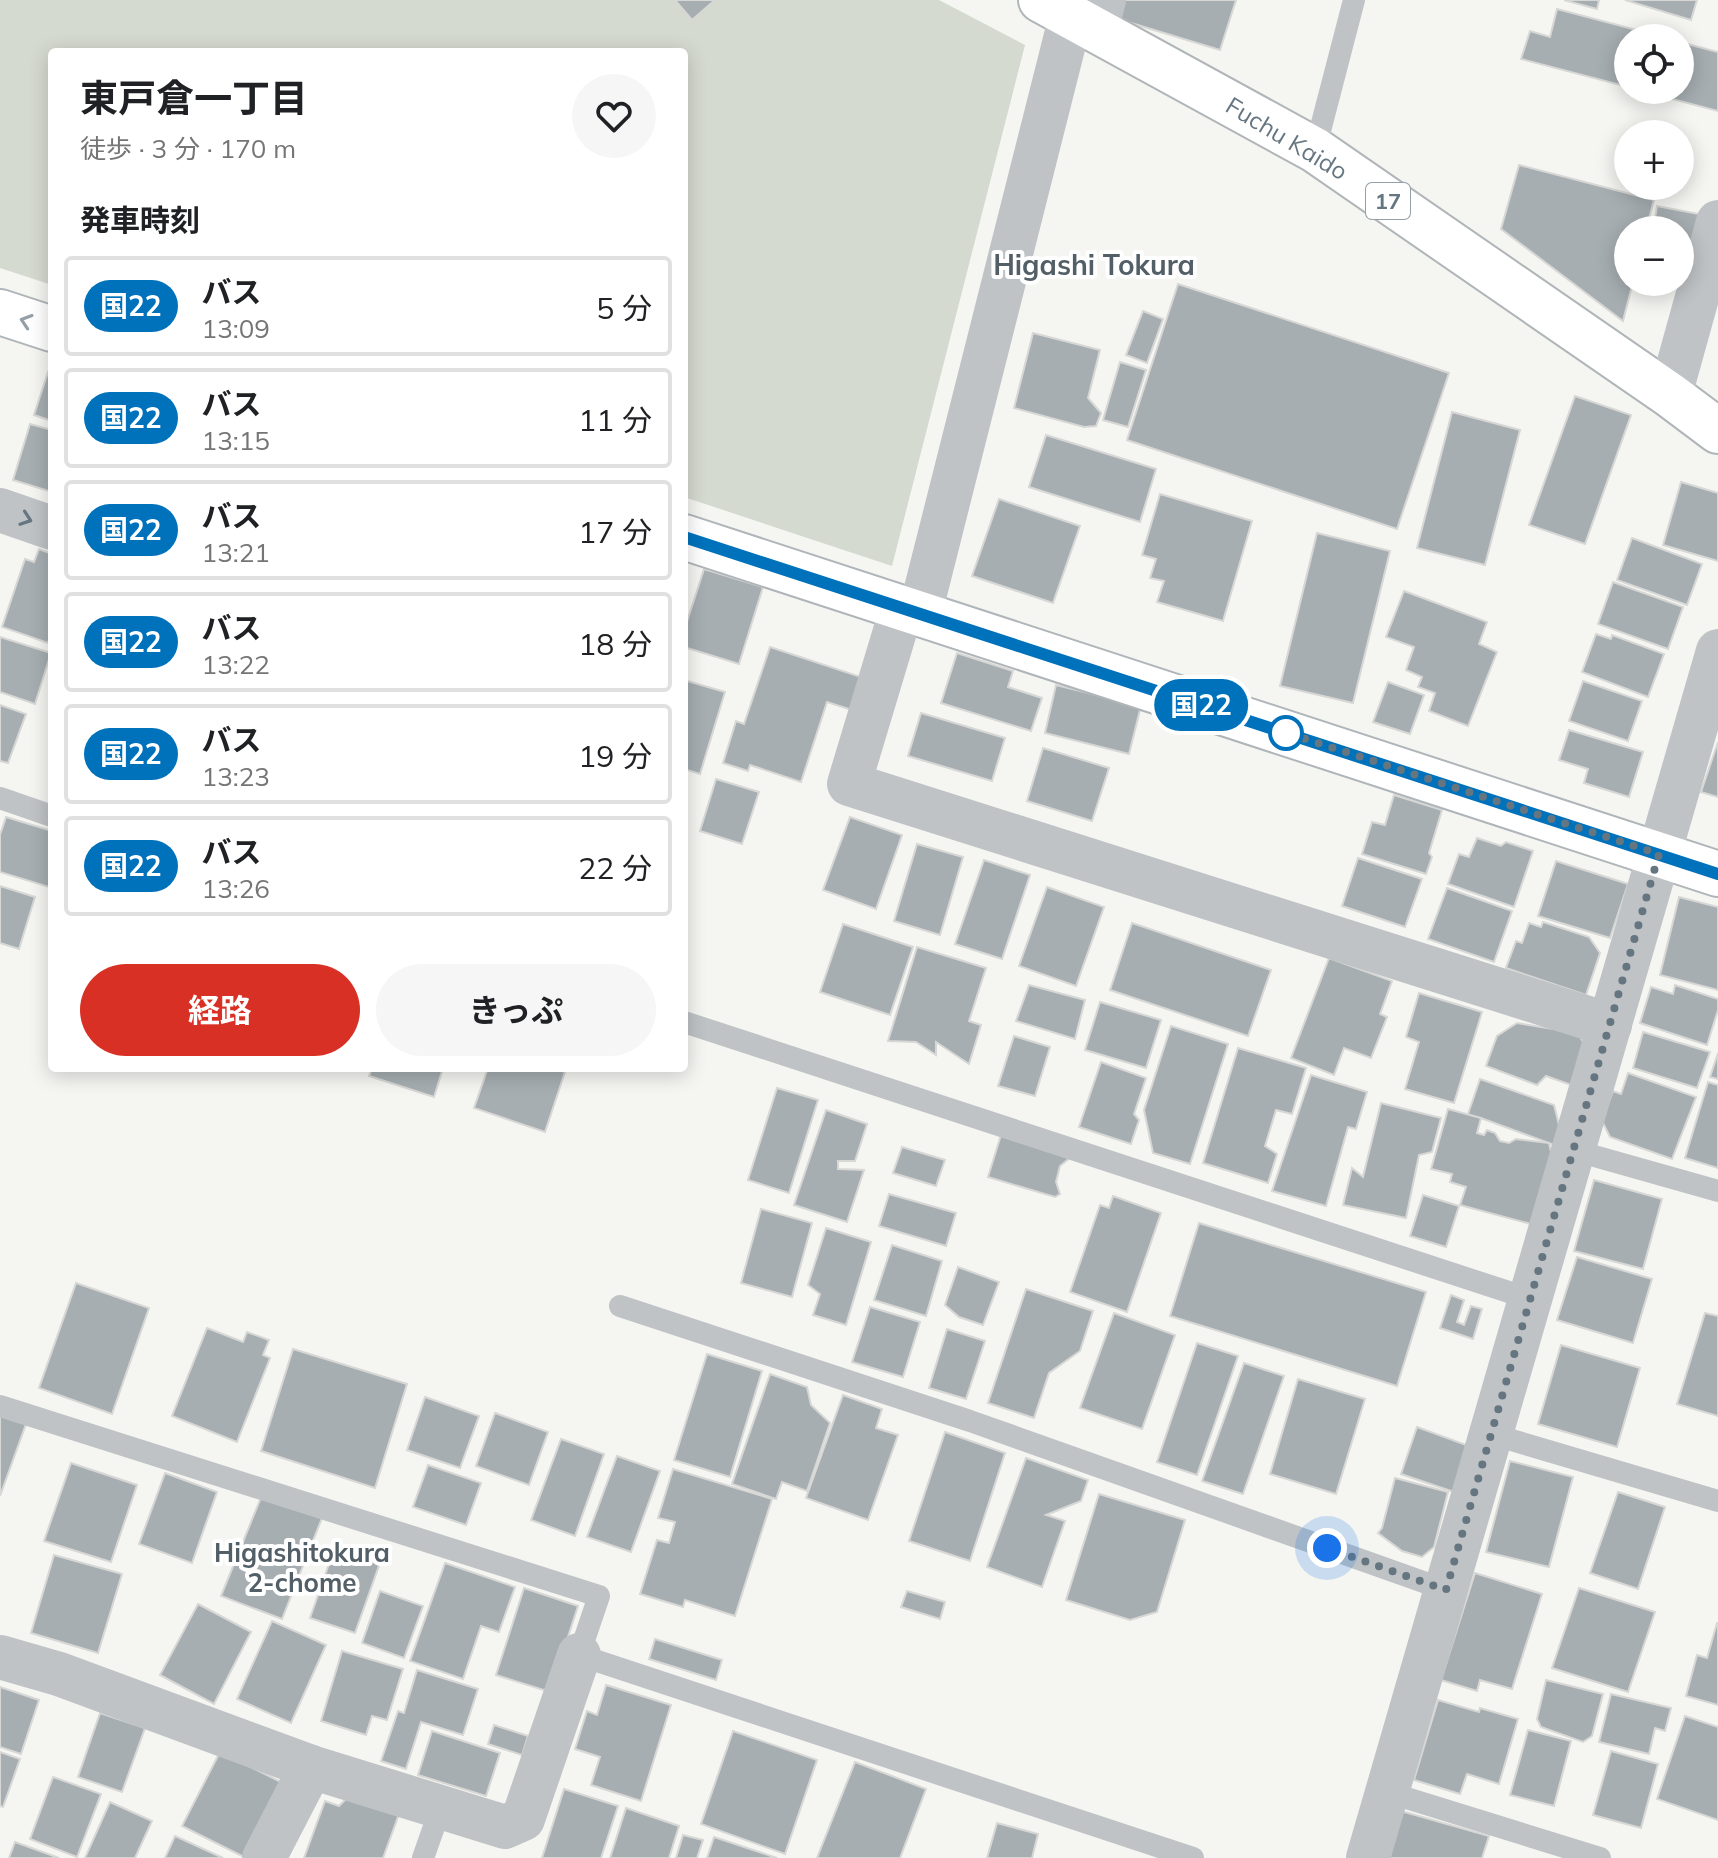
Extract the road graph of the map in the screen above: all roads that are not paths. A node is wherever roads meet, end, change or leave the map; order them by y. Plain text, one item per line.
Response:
1 (1354, 0) edge
2 (1078, 12) edge
3 (1315, 150) junction
4 (1718, 222) edge
5 (0, 312) edge
6 (48, 328) edge
7 (1670, 395) junction
8 (1718, 431) edge
9 (0, 510) edge
10 (48, 527) edge
11 (688, 538) edge
12 (911, 610) junction
13 (1718, 651) edge
14 (0, 798) edge
15 (48, 815) edge
16 (1659, 854) junction
17 (1718, 874) edge
18 (688, 1023) edge
19 (1610, 1025) junction
20 (1573, 1150) junction
21 (1718, 1191) edge
22 (1530, 1299) junction
23 (620, 1306) dead end
24 (0, 1406) edge
25 (1491, 1434) junction
26 (1718, 1501) edge
27 (1446, 1590) junction
28 (579, 1655) junction
29 (0, 1657) edge
30 (311, 1767) junction
31 (1387, 1792) junction
32 (441, 1807) junction
33 (264, 1858) edge
34 (423, 1858) edge
35 (1193, 1858) edge
36 (1368, 1858) edge
37 (1600, 1858) edge

1 - 3 lane
2 - 3 street, Fuchu Kaido / 17
2 - 12 street
3 - 7 street, Fuchu Kaido / 17
4 - 7 street
6 -> 5 street
7 - 8 street, Fuchu Kaido / 17
9 -> 10 street
11 - 12 street
12 - 16 street
12 - 19 street
13 - 16 street
14 - 15 lane
16 - 17 street
16 - 19 street
18 - 22 lane
19 - 20 street
20 - 21 lane
20 - 22 street
22 - 25 street
23 - 27 lane
24 - 28 lane
25 - 26 lane
25 - 27 street
27 - 31 street
28 - 32 street
28 - 35 lane
29 - 30 street
30 - 32 street
30 - 33 street
31 - 36 street
31 - 37 lane
32 - 34 lane

